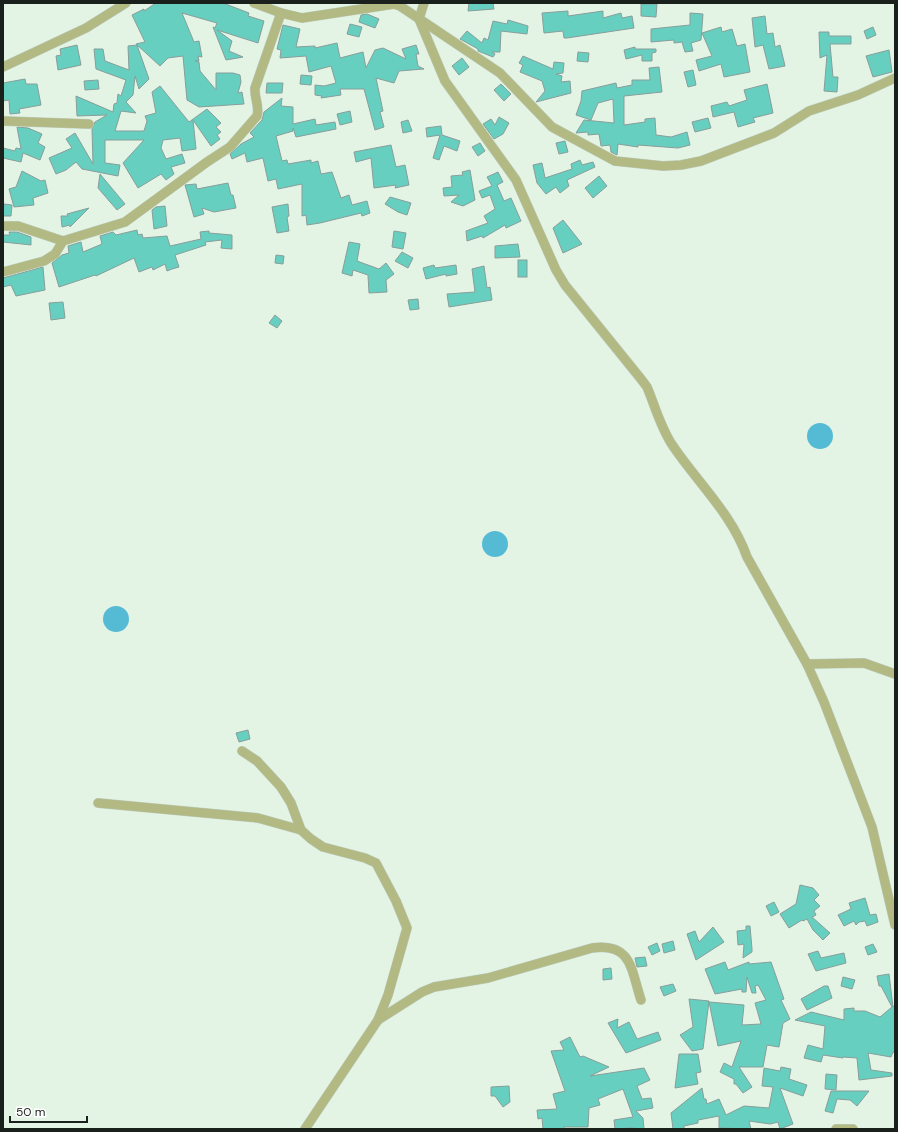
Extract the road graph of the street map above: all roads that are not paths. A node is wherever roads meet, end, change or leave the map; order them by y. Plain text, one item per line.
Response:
1 (126, 3) edge
2 (254, 3) edge
3 (424, 3) edge
4 (280, 13) junction
5 (419, 19) junction
6 (3, 67) edge
7 (895, 78) edge
8 (3, 121) edge
9 (89, 124) dead end
10 (3, 226) edge
11 (63, 241) junction
12 (3, 272) edge
13 (807, 664) junction
14 (895, 674) edge
15 (242, 751) dead end
16 (98, 803) dead end
17 (301, 830) junction
18 (895, 925) edge
19 (641, 1000) dead end
20 (378, 1020) junction
21 (305, 1129) edge
22 (836, 1129) edge
23 (853, 1129) edge

1 - 6 street
2 - 4 street
3 - 5 street
4 - 5 street
4 - 11 street
5 - 7 street
5 - 13 street
8 - 9 street
10 - 11 street
11 - 12 street
13 - 14 street
13 - 18 street
15 - 17 street
16 - 17 street
17 - 20 street
19 - 20 street
20 - 21 street
22 - 23 street

